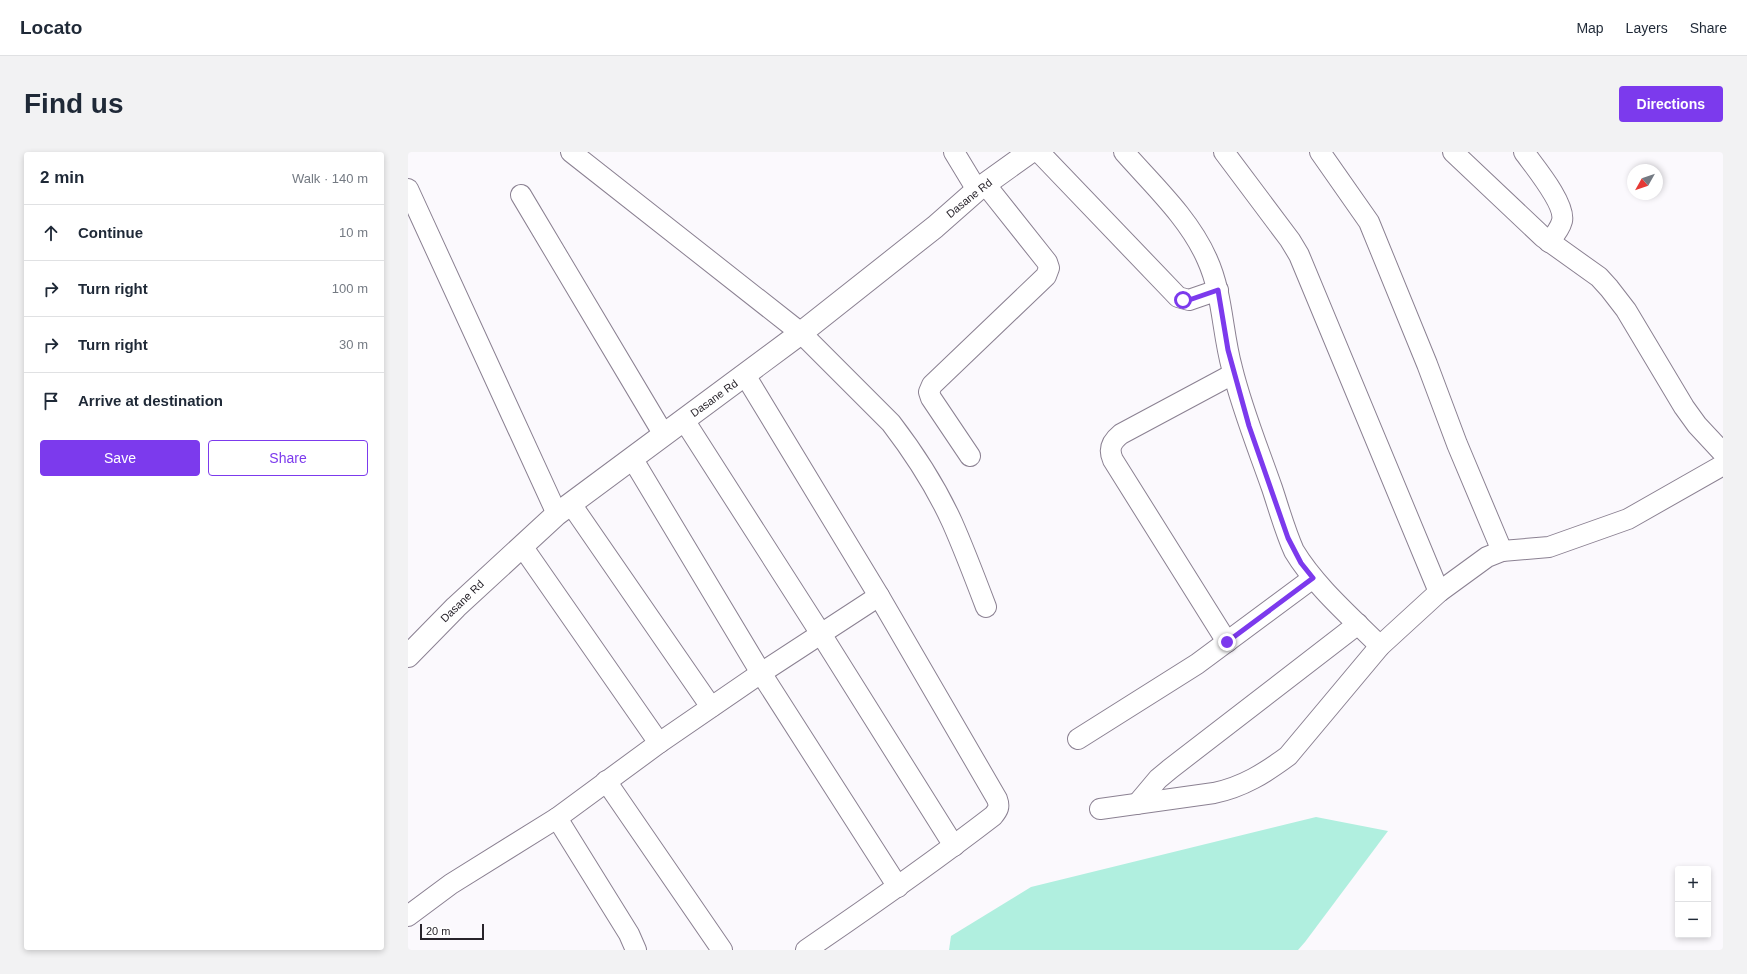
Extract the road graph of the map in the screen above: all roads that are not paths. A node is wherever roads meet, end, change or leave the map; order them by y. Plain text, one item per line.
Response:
1 (571, 152) edge
2 (954, 152) edge
3 (1030, 152) edge
4 (1039, 152) edge
5 (1124, 152) edge
6 (1224, 152) edge
7 (1320, 152) edge
8 (1453, 152) edge
9 (1524, 152) edge
10 (981, 187) junction
11 (408, 189) edge
12 (520, 195) dead end
13 (1549, 242) junction
14 (1218, 290) junction
15 (801, 333) junction
16 (745, 374) junction
17 (1234, 374) junction
18 (684, 420) junction
19 (664, 435) junction
20 (1723, 453) edge
21 (970, 456) dead end
22 (632, 458) junction
23 (1723, 465) edge
24 (564, 509) junction
25 (522, 546) junction
26 (1502, 551) junction
27 (1313, 578) junction
28 (1439, 592) junction
29 (879, 596) junction
30 (986, 607) dead end
31 (1358, 624) junction
32 (821, 634) junction
33 (1227, 642) junction
34 (1380, 646) junction
35 (408, 656) edge
36 (761, 674) junction
37 (712, 707) junction
38 (1078, 739) dead end
39 (659, 743) junction
40 (606, 781) junction
41 (1137, 804) junction
42 (1100, 809) dead end
43 (557, 818) junction
44 (954, 846) junction
45 (898, 887) junction
46 (408, 916) edge
47 (636, 950) edge
48 (722, 950) edge
49 (806, 950) edge

1 - 15 street
2 - 10 street
3 - 10 street, Dasane Rd
4 - 14 street
5 - 14 street
6 - 28 street
7 - 26 street
8 - 13 street
9 - 13 street
10 - 15 street, Dasane Rd
10 - 21 street
11 - 24 street
12 - 19 street
13 - 20 street
14 - 17 street
15 - 16 street, Dasane Rd
15 - 30 street
16 - 18 street, Dasane Rd
16 - 29 street
17 - 27 street
17 - 33 street
18 - 19 street, Dasane Rd
18 - 32 street
19 - 22 street, Dasane Rd
22 - 24 street, Dasane Rd
22 - 36 street
23 - 26 street
24 - 25 street, Dasane Rd
24 - 37 street
25 - 35 street, Dasane Rd
25 - 39 street
26 - 28 street
27 - 31 street
27 - 33 street
28 - 34 street
29 - 32 street
29 - 44 street
31 - 34 street
31 - 41 street
32 - 36 street
32 - 44 street
33 - 38 street
34 - 41 street
36 - 37 street
36 - 45 street
37 - 39 street
39 - 40 street
40 - 43 street
40 - 48 street
41 - 42 street
43 - 46 street
43 - 47 street
44 - 45 street
45 - 49 street

